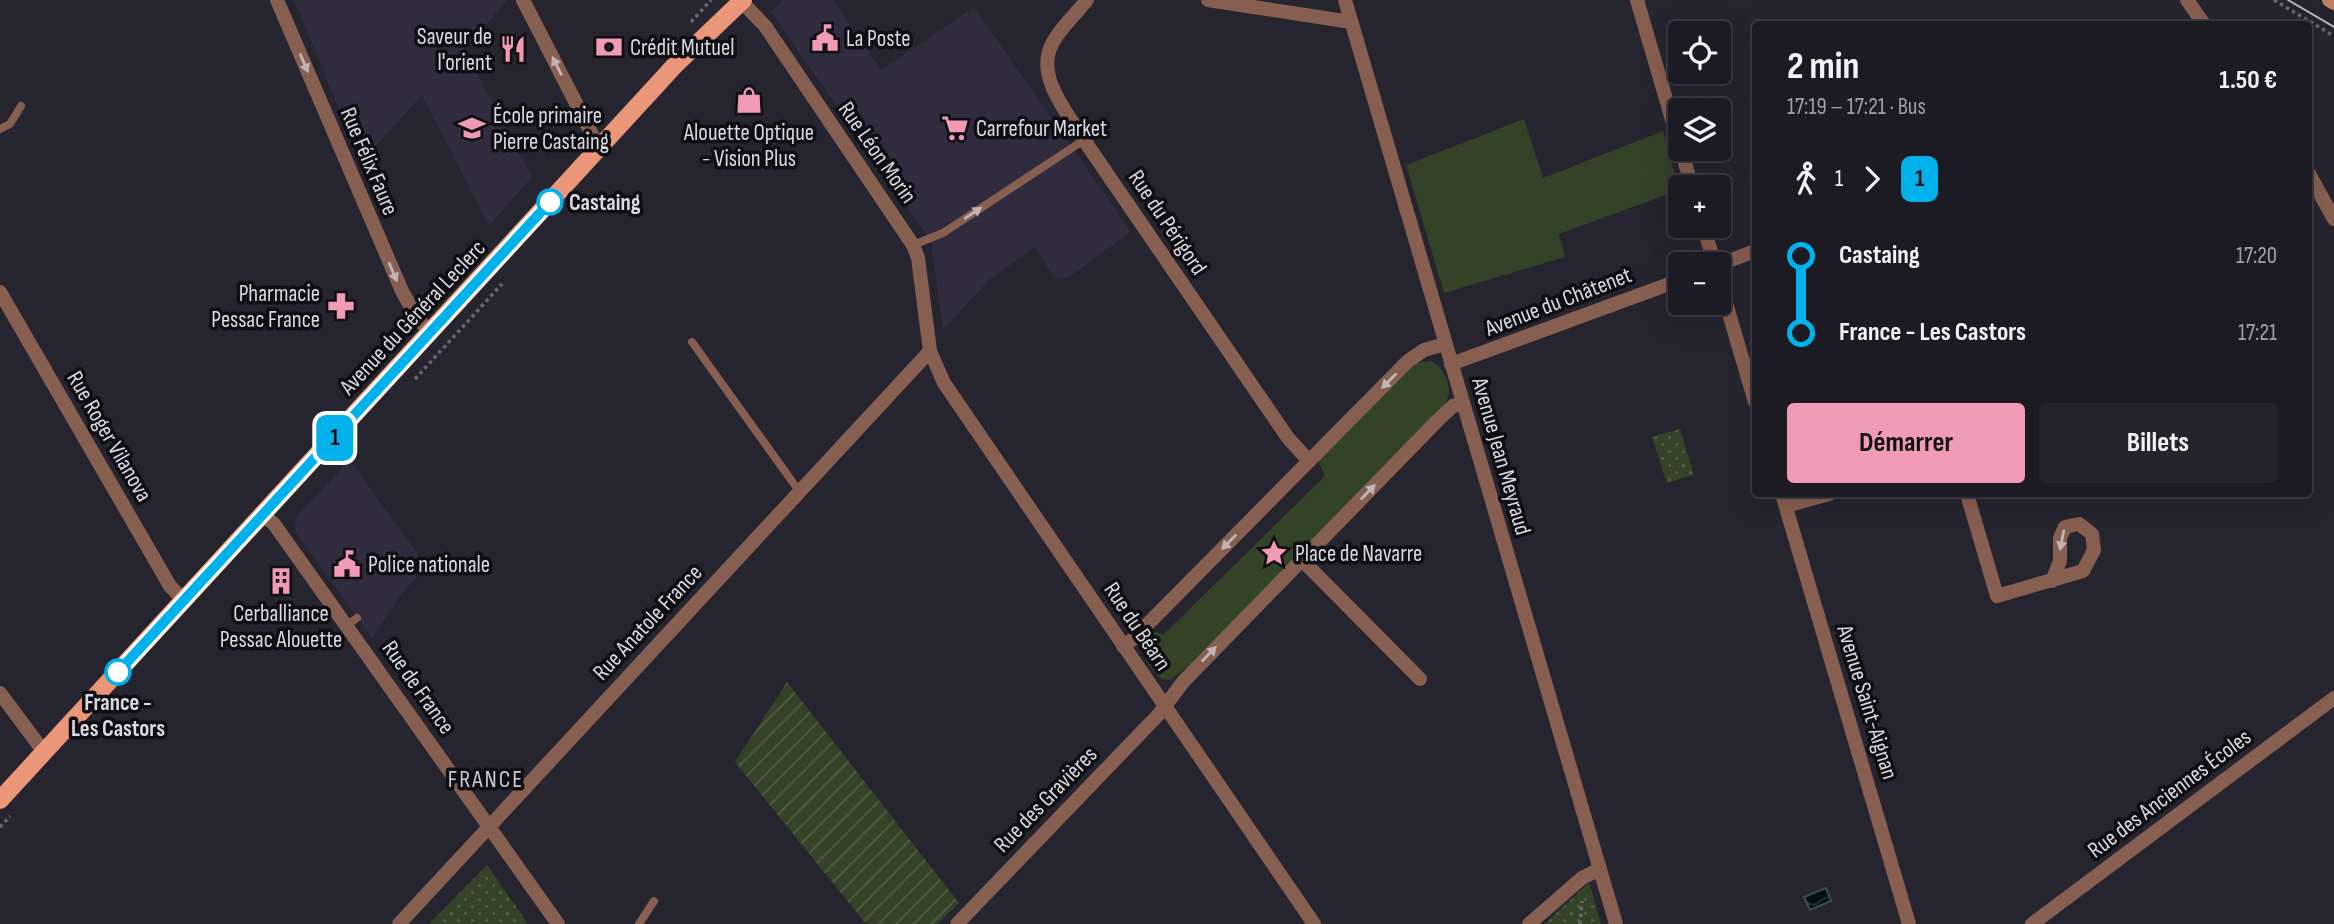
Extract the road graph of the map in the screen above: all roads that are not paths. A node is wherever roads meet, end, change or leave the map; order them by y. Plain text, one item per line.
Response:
1 (277, 0) edge
2 (523, 0) edge
3 (738, 0) edge
4 (1087, 0) edge
5 (1345, 0) edge
6 (2187, 0) edge
7 (2329, 0) edge
8 (1215, 1) edge
9 (1640, 1) edge
10 (2334, 3) edge
11 (2202, 21) edge
12 (1352, 22) junction
13 (1668, 104) edge
14 (21, 106) dead end
15 (0, 129) edge
16 (1084, 140) junction
17 (600, 148) junction
18 (2312, 179) edge
19 (2334, 219) edge
20 (913, 244) junction
21 (1752, 252) edge
22 (1731, 260) edge
23 (1668, 284) edge
24 (0, 292) edge
25 (1729, 315) edge
26 (432, 332) junction
27 (692, 342) dead end
28 (1445, 344) junction
29 (930, 351) junction
30 (1451, 364) junction
31 (1752, 392) edge
32 (1463, 403) junction
33 (1309, 461) junction
34 (799, 491) junction
35 (1806, 497) edge
36 (1968, 497) edge
37 (1784, 500) edge
38 (264, 515) junction
39 (1302, 559) junction
40 (2052, 581) dead end
41 (184, 601) junction
42 (1123, 646) junction
43 (1420, 679) dead end
44 (0, 693) edge
45 (2334, 698) edge
46 (1165, 706) junction
47 (44, 752) junction
48 (0, 800) edge
49 (490, 827) junction
50 (1600, 869) junction
51 (654, 901) dead end
52 (399, 924) edge
53 (558, 924) edge
54 (639, 924) edge
55 (957, 924) edge
56 (1314, 924) edge
57 (1529, 924) edge
58 (1616, 924) edge
59 (1909, 924) edge
60 (2032, 924) edge

1 -> 26 street, Rue Félix Faure
17 -> 2 street
3 - 17 main road, Avenue du Général Leclerc
3 - 20 street, Rue Léon Morin
4 - 16 street, Rue du Périgord
5 - 12 street, Avenue Jean Meyraud
6 - 11 street
7 - 10 main road
8 - 12 street
9 - 13 street
12 - 28 street, Avenue Jean Meyraud
14 - 15 lane
20 -> 16 lane
16 - 33 street, Rue du Périgord
17 - 26 main road, Avenue du Général Leclerc
18 - 19 street
20 - 29 street, Rue Léon Morin
21 - 22 street
23 - 30 street, Avenue du Châtenet
24 - 41 street, Rue Roger Vilanova
25 - 31 street
26 - 38 main road, Avenue du Général Leclerc
27 - 34 lane
28 - 30 street, Avenue Jean Meyraud
28 -> 33 street
29 - 34 street, Rue Anatole France
29 - 42 street, Rue du Béarn
30 - 32 street, Avenue Jean Meyraud
39 -> 32 street
32 - 50 street, Avenue Jean Meyraud
33 -> 42 street
34 - 49 street, Rue Anatole France
35 - 37 street
36 - 40 street
37 - 59 street, Avenue Saint-Aignan
38 - 41 main road, Avenue du Général Leclerc
38 - 49 street, Rue de France
39 - 43 street
46 -> 39 street
41 - 47 main road, Avenue du Général Leclerc
42 - 46 street, Rue du Béarn
44 - 47 street
45 - 60 street, Rue des Anciennes Écoles
46 - 55 street, Rue des Gravières
46 - 56 street, Rue du Béarn
47 - 48 main road, Avenue du Général Leclerc
49 - 52 street, Rue Anatole France
49 - 53 street, Rue de France
50 - 57 street
50 - 58 street, Avenue Jean Meyraud
51 - 54 lane

